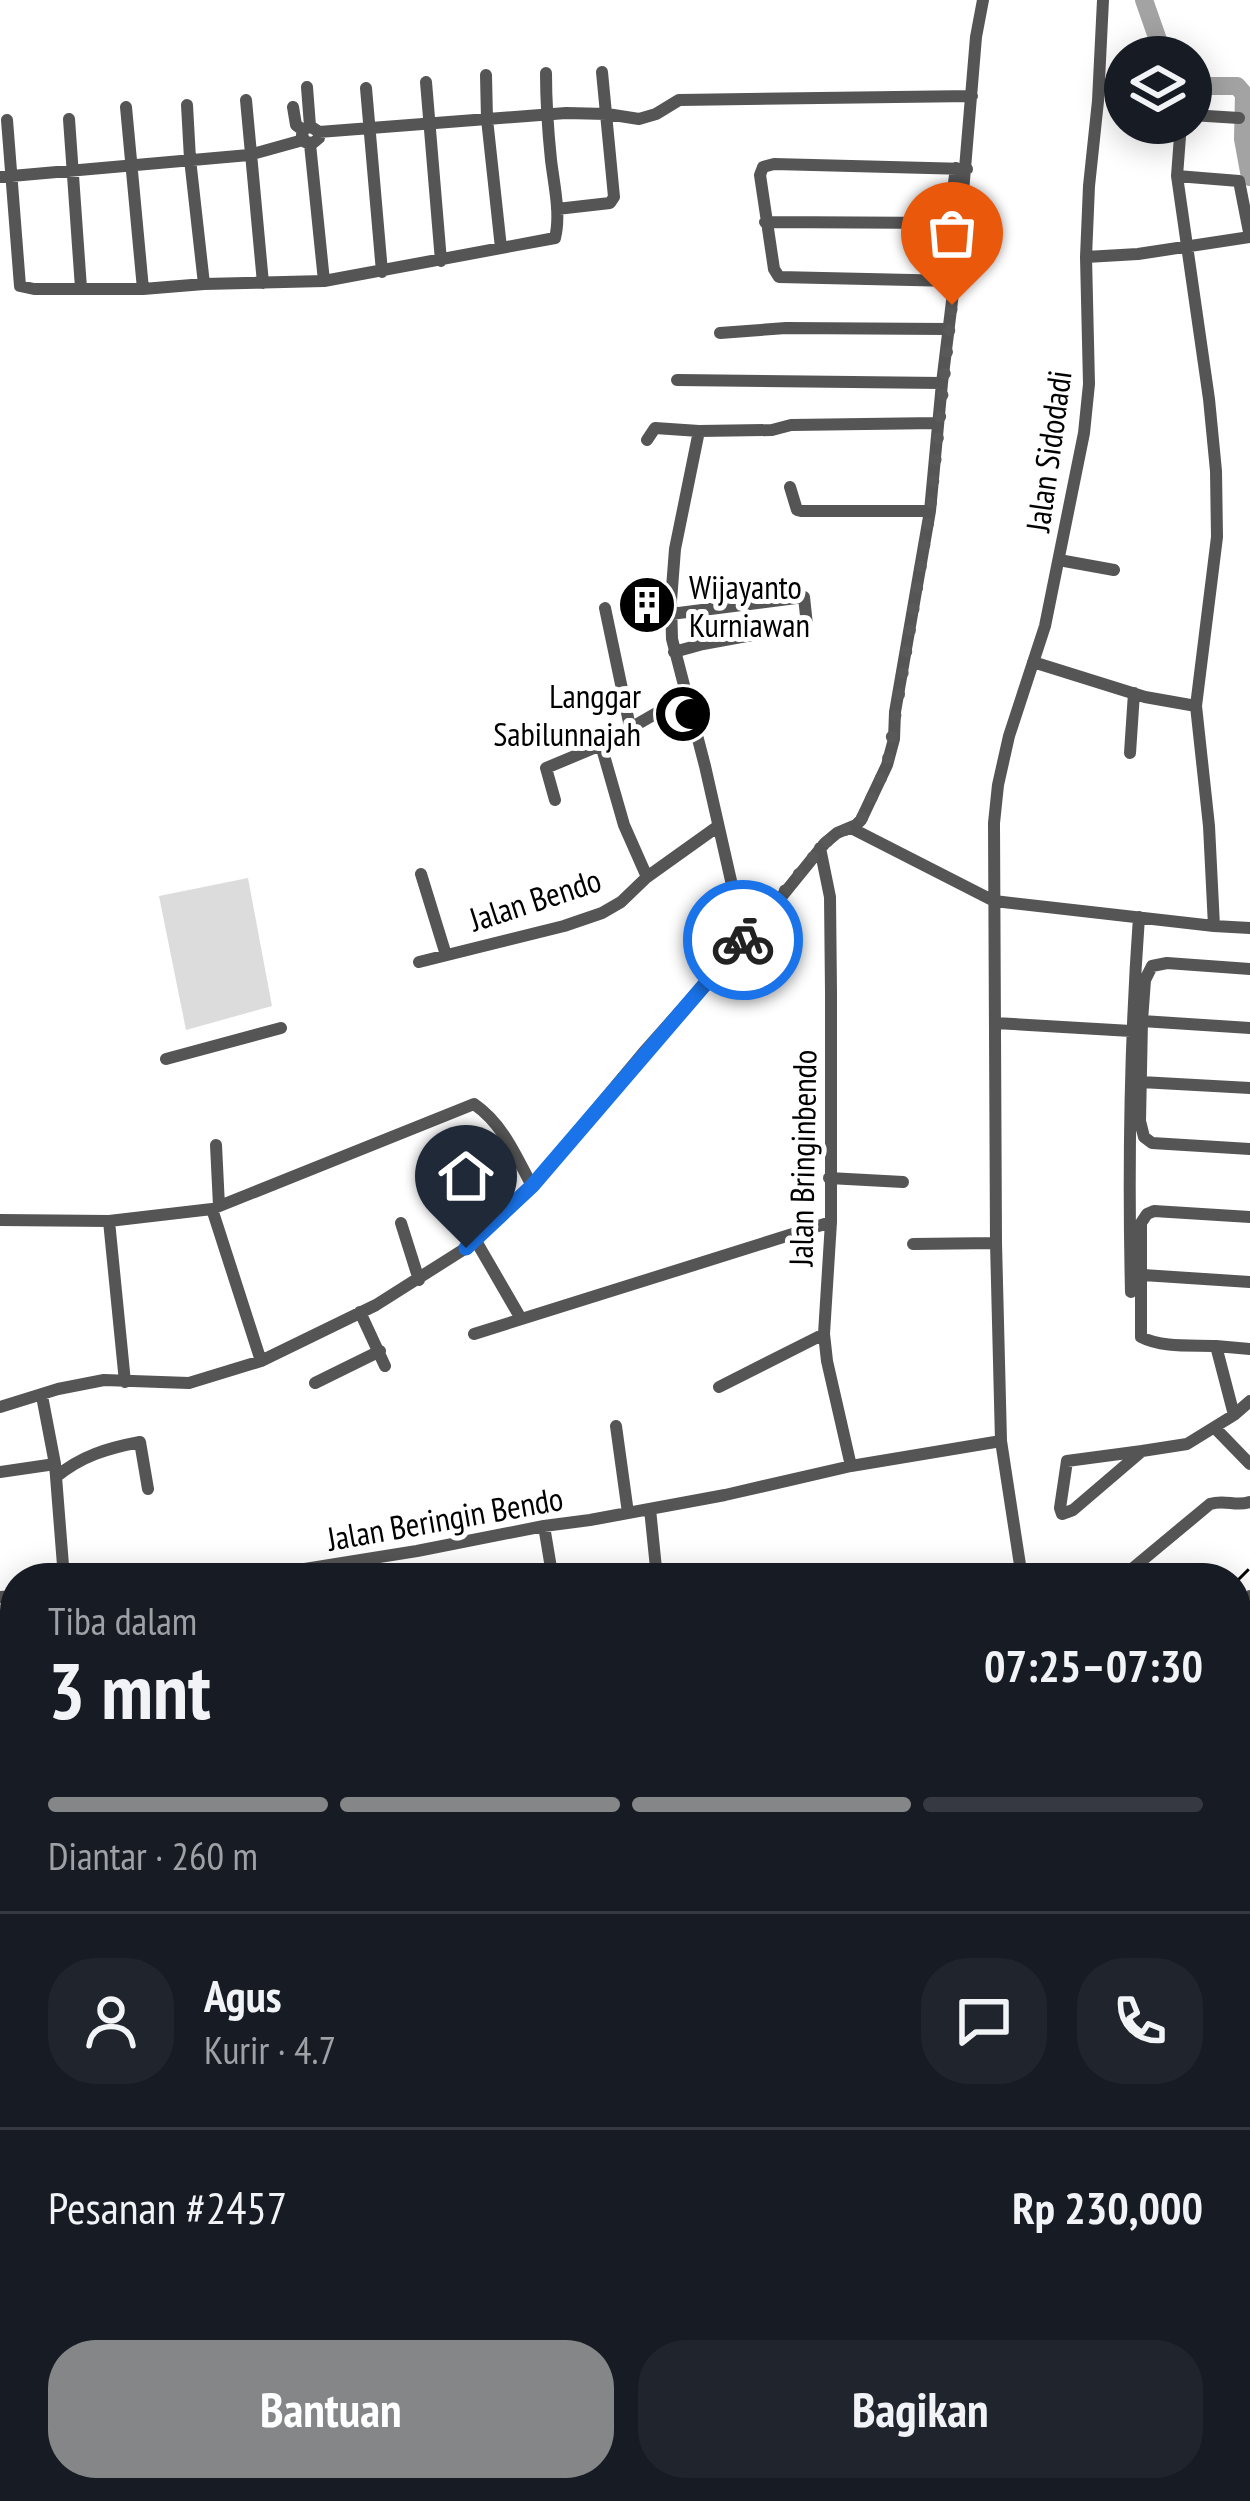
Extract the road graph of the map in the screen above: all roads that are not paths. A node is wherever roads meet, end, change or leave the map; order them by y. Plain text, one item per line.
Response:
1 (982, 0) edge
2 (1102, 0) edge
3 (602, 72) dead end
4 (546, 73) dead end
5 (486, 75) dead end
6 (426, 82) dead end
7 (1099, 84) junction
8 (1104, 86) edge
9 (307, 87) dead end
10 (366, 88) dead end
11 (972, 96) junction
12 (246, 100) dead end
13 (188, 105) dead end
14 (126, 107) dead end
15 (293, 107) dead end
16 (607, 114) junction
17 (546, 115) junction
18 (1212, 116) edge
19 (1239, 118) dead end
20 (69, 119) dead end
21 (487, 119) junction
22 (7, 120) dead end
23 (429, 125) junction
24 (370, 129) junction
25 (309, 134) junction
26 (1179, 144) edge
27 (249, 154) junction
28 (190, 159) junction
29 (129, 164) junction
30 (70, 169) junction
31 (961, 169) junction
32 (5, 176) edge
33 (1177, 176) junction
34 (556, 209) junction
35 (765, 222) junction
36 (949, 223) junction
37 (1185, 245) junction
38 (501, 248) junction
39 (1086, 257) junction
40 (441, 261) junction
41 (382, 272) junction
42 (948, 280) junction
43 (324, 281) junction
44 (263, 283) junction
45 (204, 284) junction
46 (81, 288) junction
47 (143, 289) junction
48 (948, 329) junction
49 (721, 333) dead end
50 (677, 380) dead end
51 (941, 383) junction
52 (938, 423) junction
53 (699, 431) junction
54 (647, 440) dead end
55 (790, 487) dead end
56 (930, 512) junction
57 (1059, 560) junction
58 (1114, 570) dead end
59 (604, 608) dead end
60 (671, 614) junction
61 (674, 652) junction
62 (1034, 662) junction
63 (1134, 694) junction
64 (688, 695) junction
65 (1196, 706) junction
66 (630, 727) junction
67 (601, 745) junction
68 (1130, 753) dead end
69 (555, 800) dead end
70 (717, 827) junction
71 (851, 828) junction
72 (820, 848) junction
73 (421, 874) dead end
74 (647, 877) junction
75 (994, 901) junction
76 (1138, 917) junction
77 (1214, 926) junction
78 (1250, 928) edge
79 (744, 938) junction
80 (446, 955) junction
81 (418, 962) dead end
82 (1250, 969) edge
83 (995, 1023) junction
84 (1136, 1026) junction
85 (280, 1028) dead end
86 (1250, 1028) edge
87 (166, 1059) dead end
88 (1141, 1082) junction
89 (1250, 1088) edge
90 (216, 1144) dead end
91 (1250, 1150) edge
92 (829, 1178) junction
93 (902, 1182) dead end
94 (532, 1186) junction
95 (216, 1207) junction
96 (1250, 1217) edge
97 (0, 1220) edge
98 (109, 1221) junction
99 (831, 1222) junction
100 (401, 1223) dead end
101 (476, 1241) junction
102 (914, 1244) dead end
103 (996, 1244) junction
104 (1142, 1275) junction
105 (419, 1280) junction
106 (1250, 1282) edge
107 (1131, 1292) dead end
108 (360, 1312) junction
109 (520, 1317) junction
110 (474, 1334) dead end
111 (824, 1334) junction
112 (1216, 1346) junction
113 (1250, 1348) edge
114 (380, 1351) junction
115 (261, 1361) junction
116 (385, 1366) dead end
117 (125, 1382) junction
118 (315, 1383) dead end
119 (719, 1387) dead end
120 (1250, 1390) edge
121 (41, 1396) junction
122 (1250, 1401) edge
123 (0, 1407) edge
124 (1226, 1417) junction
125 (616, 1426) dead end
126 (1001, 1441) junction
127 (1142, 1450) junction
128 (1250, 1464) edge
129 (851, 1466) junction
130 (56, 1470) junction
131 (0, 1472) edge
132 (148, 1489) dead end
133 (1250, 1502) edge
134 (650, 1509) junction
135 (628, 1513) junction
136 (544, 1526) junction
137 (353, 1562) joint
138 (63, 1563) edge
139 (346, 1563) edge
140 (550, 1563) edge
141 (655, 1563) edge
142 (1020, 1563) edge
143 (1139, 1563) edge

1 - 11 street
2 - 7 street, Jalan Sidodadi
3 - 16 street
4 - 17 street
5 - 21 street
6 - 23 street
7 - 8 street
7 - 39 street, Jalan Sidodadi
9 - 25 street
10 - 24 street
11 - 16 street
11 - 31 street
12 - 27 street
13 - 28 street
14 - 29 street
15 - 25 street
16 - 17 street
16 - 34 street
17 - 21 street
17 - 34 street
18 - 19 street
20 - 30 street
21 - 23 street
21 - 38 street
22 - 32 street
23 - 24 street
23 - 40 street
24 - 25 street
24 - 41 street
25 - 27 street
25 - 43 street
26 - 33 street
27 - 28 street
27 - 44 street
28 - 29 street
28 - 45 street
29 - 30 street
29 - 47 street
30 - 32 street
30 - 46 street
31 - 35 street
31 - 36 street
31 - 42 street
32 - 46 street
33 - 37 street
33 - 37 street
34 - 38 street
35 - 36 street
35 - 42 street
36 - 42 street
37 - 39 street
37 - 65 street
38 - 40 street
39 - 57 street, Jalan Sidodadi
40 - 41 street
41 - 43 street
42 - 48 street
43 - 44 street
44 - 45 street
45 - 47 street
46 - 47 street
48 - 49 street
48 - 51 street
50 - 51 street
51 - 52 street
52 - 53 street
52 - 56 street
53 - 54 street
53 - 60 street
55 - 56 street
56 - 71 street
57 - 58 street
57 - 62 street, Jalan Sidodadi
59 - 66 street
60 - 61 street
60 - 61 street
61 - 64 street
62 - 63 street
62 - 75 street, Jalan Sidodadi
63 - 65 street
63 - 68 street
64 - 66 street
64 - 70 street
65 - 77 street
66 - 67 street
67 - 69 street
67 - 74 street
70 - 74 street, Jalan Bendo
70 - 79 street
71 - 72 street
71 - 75 street
72 - 79 street
72 - 92 street, Jalan Bringinbendo
73 - 80 street
74 - 80 street, Jalan Bendo
75 - 76 street
75 - 83 street, Jalan Sidodadi
76 - 77 street
76 - 84 street
77 - 78 street
79 - 94 street
80 - 81 street, Jalan Bendo
82 - 84 street
83 - 84 street
83 - 103 street, Jalan Sidodadi
84 - 86 street
84 - 88 street
84 - 107 street
85 - 87 street
88 - 89 street
88 - 91 street
90 - 95 street
92 - 93 street
92 - 99 street, Jalan Bringinbendo
94 - 95 street
94 - 101 street
95 - 98 street
95 - 115 street
96 - 104 street
97 - 98 street
98 - 117 street
99 - 109 street
99 - 111 street, Jalan Bringinbendo
100 - 105 street
101 - 105 street
101 - 109 street
102 - 103 street
103 - 126 street, Jalan Sidodadi
104 - 106 street
104 - 112 street
105 - 108 street
108 - 114 street
108 - 115 street
109 - 110 street
111 - 119 street
111 - 129 street, Jalan Bringinbendo
112 - 113 street
112 - 124 street
114 - 116 street
114 - 118 street
115 - 117 street
117 - 121 street
120 - 124 street
121 - 123 street
121 - 130 street
122 - 124 street
124 - 127 street
124 - 128 street
125 - 135 street
126 - 129 street, Jalan Beringin Bendo
126 - 142 street
127 - 127 street
129 - 134 street, Jalan Beringin Bendo
130 - 131 street
130 - 132 street
130 - 138 street
133 - 143 street
134 - 135 street, Jalan Beringin Bendo
134 - 141 street
135 - 136 street, Jalan Beringin Bendo
136 - 137 street, Jalan Beringin Bendo
136 - 140 street
137 - 139 street, Jalan Beringin Bendo

